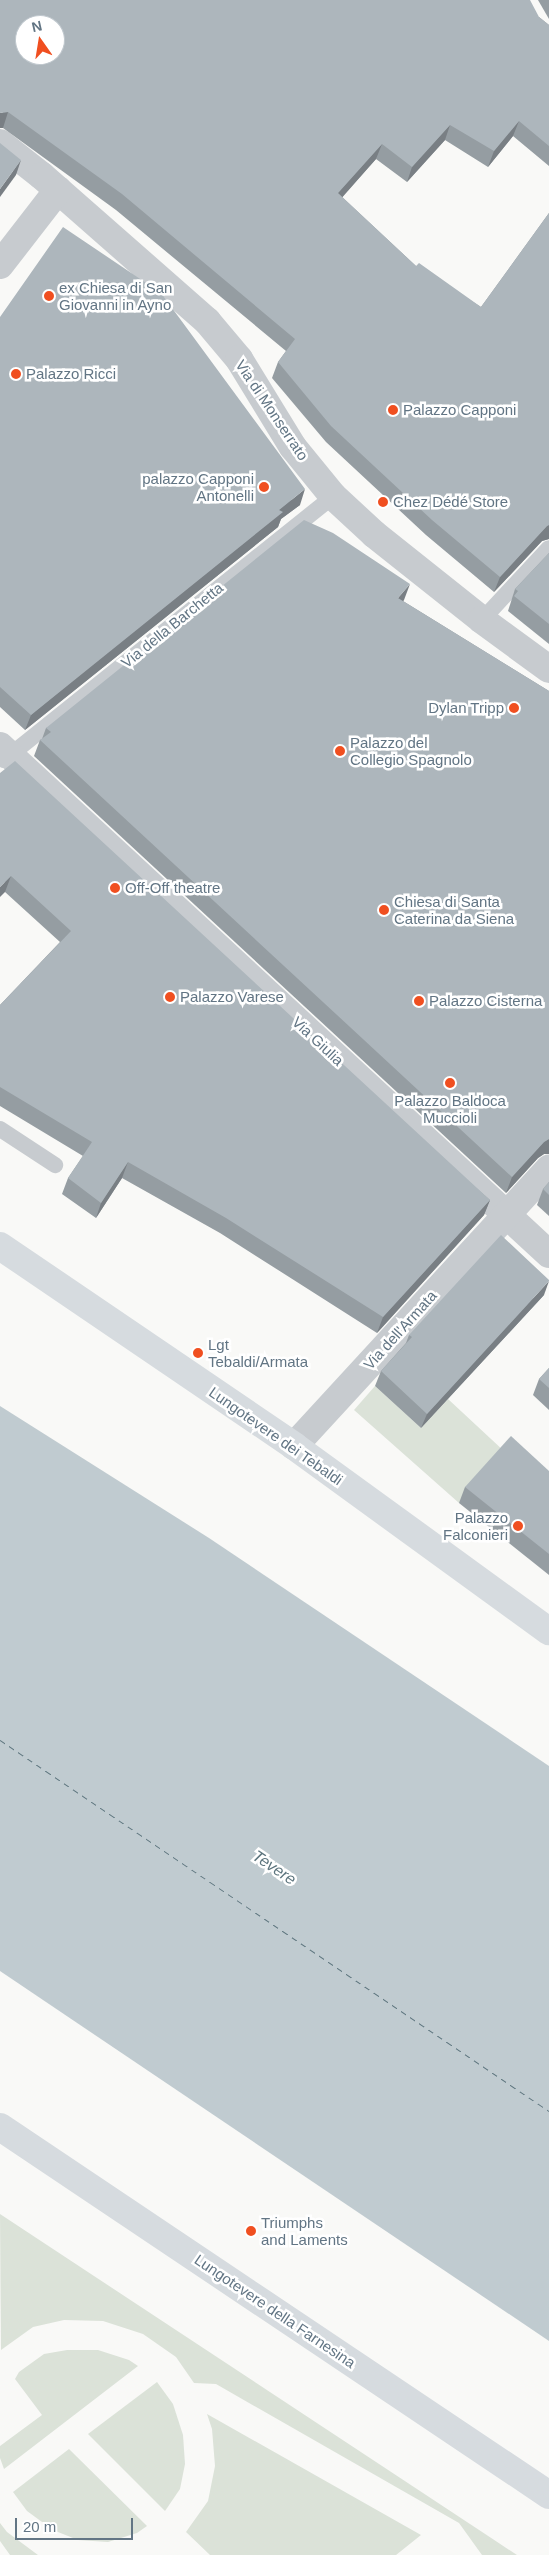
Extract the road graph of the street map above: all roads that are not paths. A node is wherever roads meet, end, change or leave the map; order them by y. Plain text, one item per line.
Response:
1 (0, 143) edge
2 (58, 190) junction
3 (0, 265) edge
4 (333, 496) junction
5 (549, 548) edge
6 (482, 620) junction
7 (549, 669) edge
8 (3, 755) edge
9 (0, 1129) edge
10 (55, 1164) dead end
11 (549, 1169) edge
12 (506, 1214) junction
13 (0, 1246) edge
14 (549, 1254) edge
15 (294, 1446) junction
16 (549, 1631) edge
17 (0, 2127) edge
18 (549, 2495) edge

1 - 2 street, Via di Monserrato
2 - 3 street
2 - 4 street, Via di Monserrato
4 - 6 street, Via di Monserrato
4 - 8 lane, Via della Barchetta
5 - 6 lane
6 - 7 street, Via di Monserrato
8 - 12 street, Via Giulia
9 - 10 lane
11 - 12 street, Via dell'Armata
12 - 14 street, Via Giulia
12 - 15 street, Via dell'Armata
13 - 15 main road, Lungotevere dei Tebaldi
15 - 16 main road, Lungotevere dei Tebaldi
17 - 18 main road, Lungotevere della Farnesina

